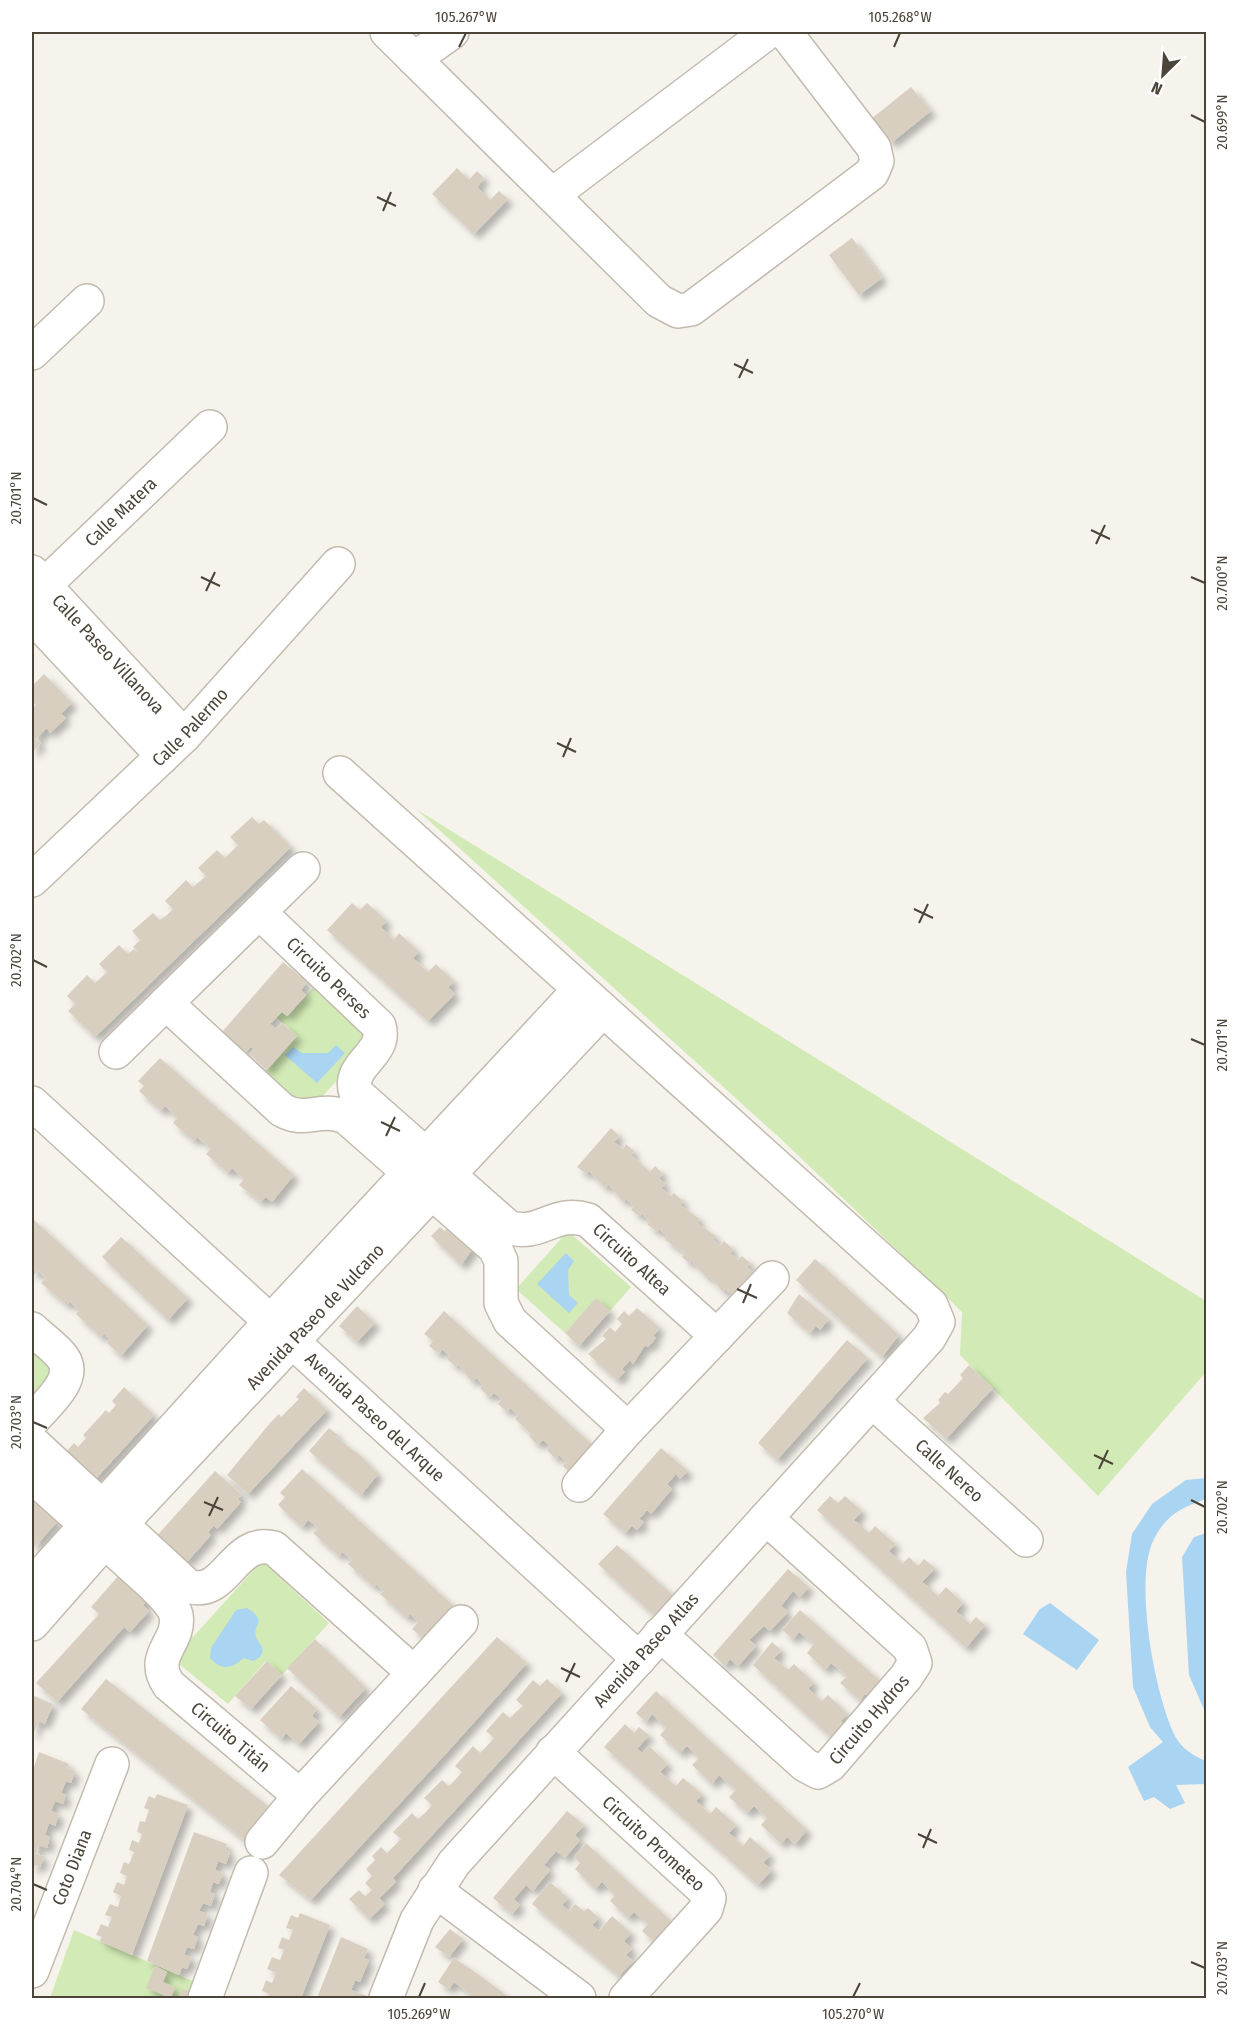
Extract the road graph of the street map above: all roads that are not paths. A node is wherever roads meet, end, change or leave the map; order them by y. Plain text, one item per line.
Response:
1 (387, 32) edge
2 (452, 32) edge
3 (768, 32) edge
4 (785, 32) edge
5 (414, 59) junction
6 (552, 195) junction
7 (87, 302) dead end
8 (32, 353) edge
9 (210, 427) dead end
10 (338, 564) dead end
11 (36, 585) edge
12 (45, 628) edge
13 (173, 746) junction
14 (340, 773) dead end
15 (303, 868) dead end
16 (32, 880) edge
17 (259, 912) junction
18 (592, 1000) junction
19 (166, 1003) junction
20 (116, 1052) dead end
21 (32, 1103) edge
22 (429, 1173) junction
23 (772, 1278) dead end
24 (32, 1329) edge
25 (282, 1331) junction
26 (717, 1336) junction
27 (872, 1401) junction
28 (32, 1421) edge
29 (628, 1429) junction
30 (32, 1442) edge
31 (32, 1476) edge
32 (579, 1485) dead end
33 (766, 1518) junction
34 (104, 1524) junction
35 (1026, 1540) dead end
36 (32, 1585) edge
37 (461, 1622) dead end
38 (32, 1624) edge
39 (660, 1634) junction
40 (639, 1659) junction
41 (414, 1673) junction
42 (553, 1752) junction
43 (112, 1764) dead end
44 (300, 1796) junction
45 (262, 1842) dead end
46 (250, 1873) dead end
47 (435, 1890) junction
48 (32, 1971) edge
49 (205, 1998) edge
50 (386, 1998) edge
51 (579, 1998) edge
52 (626, 1998) edge

1 - 5 street
2 - 5 street
3 - 6 street
4 - 6 street
5 - 6 street
7 - 8 street
9 - 11 street, Calle Matera
10 - 13 street, Calle Palermo
11 - 12 street, Calle Paseo Villanova
12 - 13 street, Calle Paseo Villanova
13 - 16 street, Calle Palermo
14 - 18 street
15 - 17 street
17 - 19 street
17 - 22 street, Circuito Perses
18 - 22 street, Avenida Paseo de Vulcano
18 - 27 street, Avenida Paseo Atlas
19 - 20 street
19 - 22 street
21 - 25 street, Avenida Paseo del Arque
22 - 25 street, Avenida Paseo de Vulcano
22 - 26 street, Circuito Altea
22 - 29 street
23 - 26 street
24 - 28 street
25 - 34 street, Avenida Paseo de Vulcano
25 - 40 street, Avenida Paseo del Arque
26 - 29 street
27 - 33 street, Avenida Paseo Atlas
27 - 35 street, Calle Nereo
29 - 32 street
30 - 34 street
31 - 34 street
33 - 39 street, Avenida Paseo Atlas
33 - 39 street, Circuito Hydros
34 - 36 street, Avenida Paseo de Vulcano
34 - 38 street, Avenida Paseo de Vulcano
34 - 41 street
34 - 44 street, Circuito Titán
37 - 41 street
39 - 40 street, Avenida Paseo Atlas
40 - 42 street, Avenida Paseo Atlas
41 - 44 street
42 - 47 street, Avenida Paseo Atlas
42 - 52 street, Circuito Prometeo
43 - 48 street, Coto Diana
44 - 45 street
46 - 49 street
47 - 50 street, Avenida Paseo Atlas
47 - 51 street

